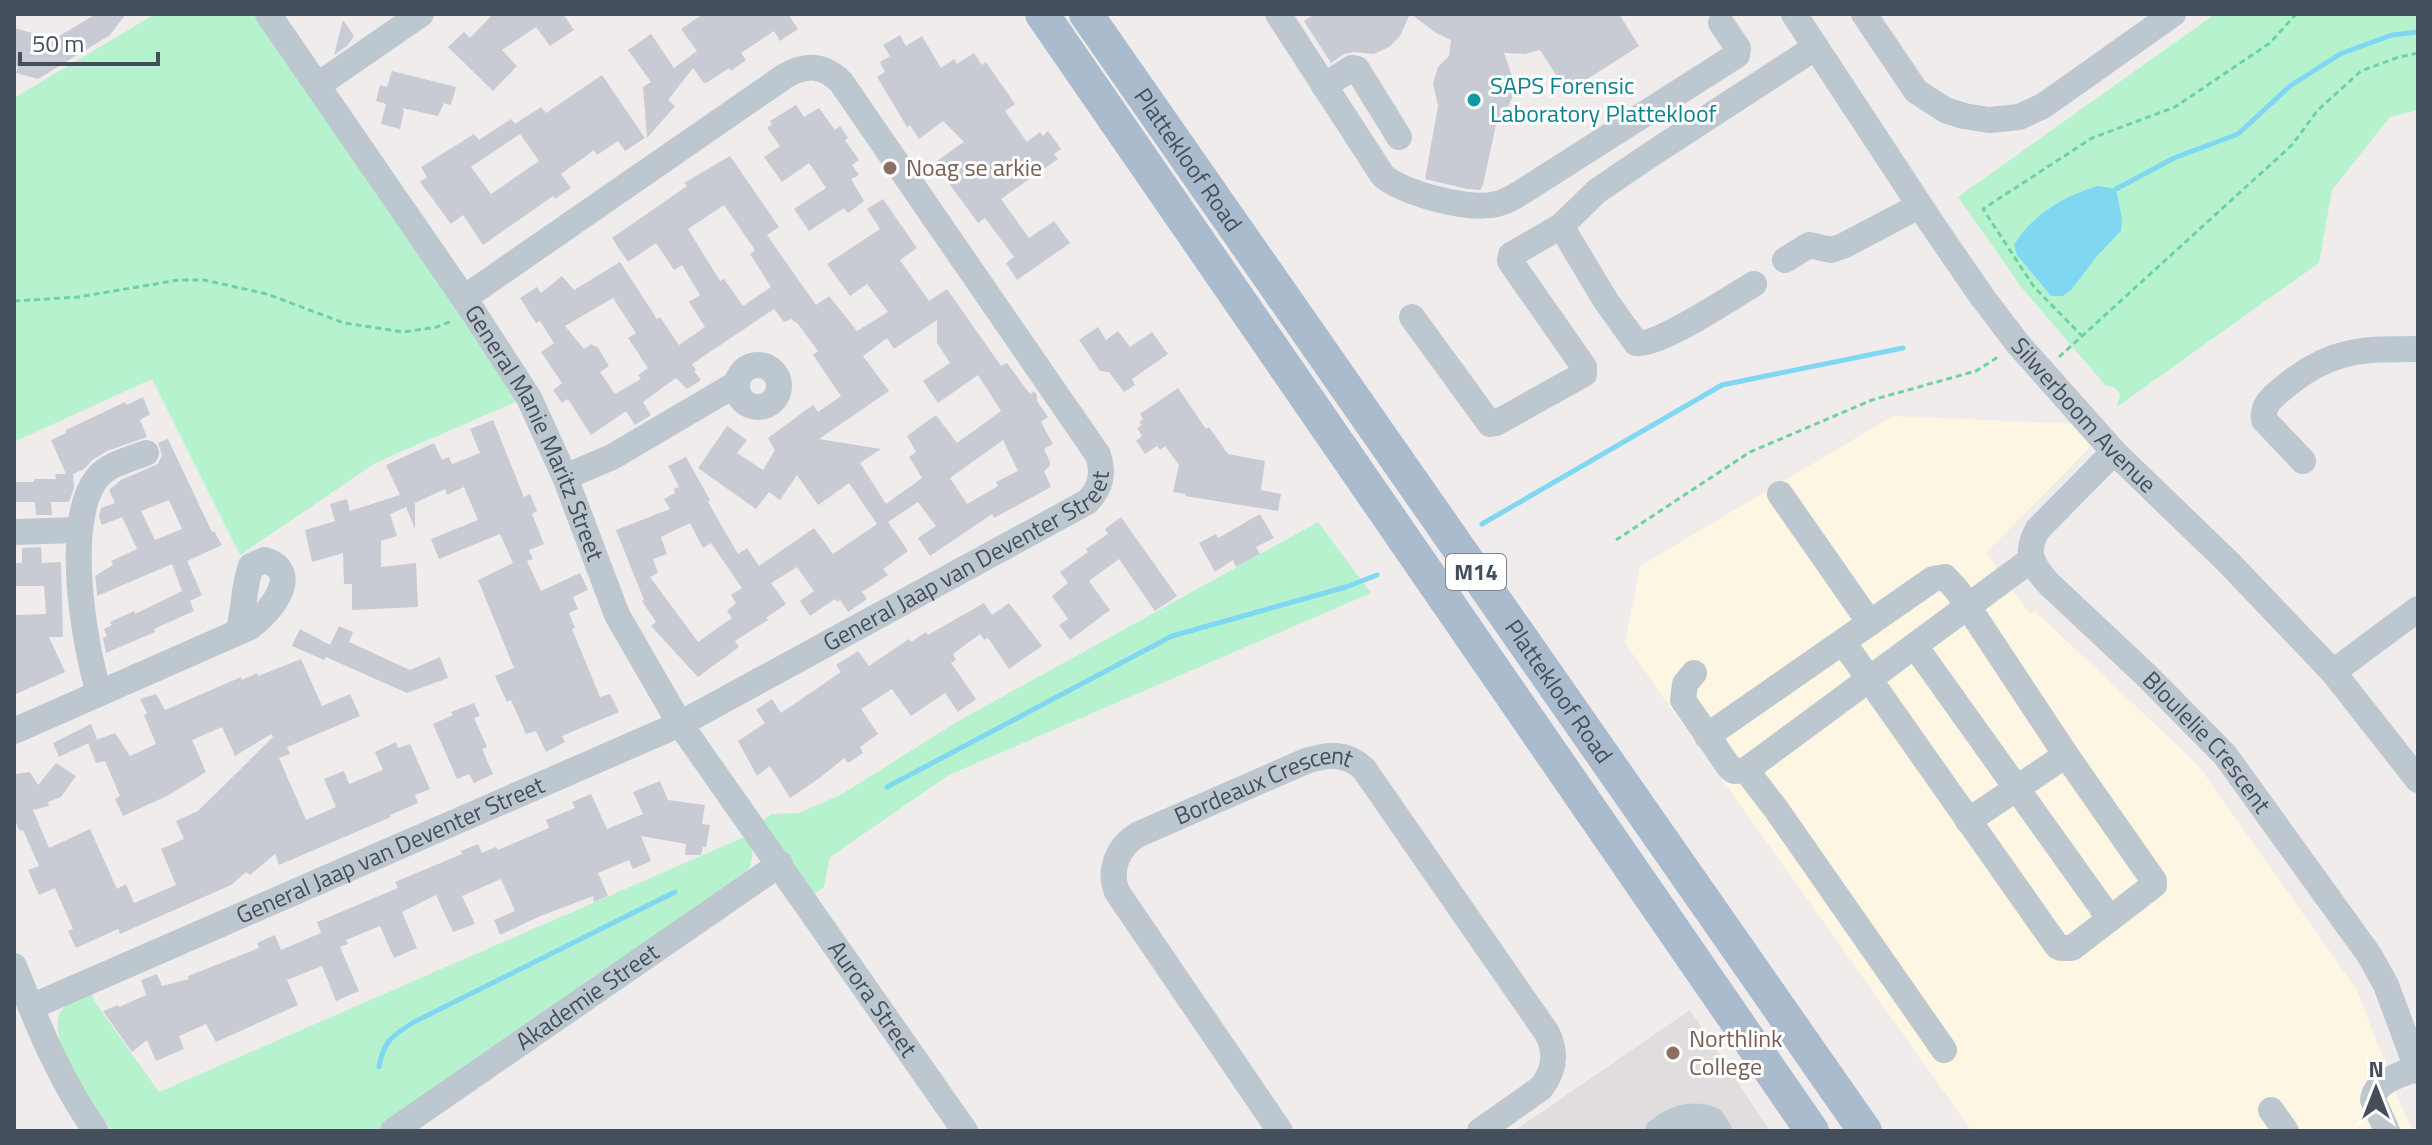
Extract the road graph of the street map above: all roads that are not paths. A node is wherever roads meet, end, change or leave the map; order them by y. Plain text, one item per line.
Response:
1 (268, 14) edge
2 (421, 14) edge
3 (1042, 14) edge
4 (1086, 14) edge
5 (1278, 14) edge
6 (1794, 14) edge
7 (1864, 14) edge
8 (2173, 14) edge
9 (1721, 23) dead end
10 (1816, 47) junction
11 (318, 85) junction
12 (1324, 86) junction
13 (1399, 137) dead end
14 (1919, 206) junction
15 (1561, 226) junction
16 (1785, 260) dead end
17 (1754, 284) dead end
18 (469, 305) junction
19 (1412, 317) dead end
20 (2418, 349) edge
21 (736, 384) dead end
22 (2114, 452) junction
23 (146, 453) dead end
24 (2303, 461) dead end
25 (565, 477) junction
26 (1780, 494) dead end
27 (79, 530) junction
28 (14, 532) edge
29 (2032, 559) junction
30 (1966, 608) junction
31 (2418, 609) edge
32 (1870, 623) junction
33 (238, 632) dead end
34 (1843, 642) junction
35 (1915, 646) junction
36 (2333, 672) junction
37 (1694, 673) dead end
38 (1870, 679) junction
39 (99, 693) junction
40 (680, 724) junction
41 (14, 731) edge
42 (1707, 736) junction
43 (2066, 755) junction
44 (1746, 770) junction
45 (2418, 780) edge
46 (2018, 788) junction
47 (1968, 821) junction
48 (780, 864) junction
49 (2110, 919) junction
50 (14, 966) edge
51 (31, 1007) junction
52 (1944, 1050) dead end
53 (2418, 1069) edge
54 (96, 1131) edge
55 (393, 1131) edge
56 (965, 1131) edge
57 (1280, 1131) edge
58 (1480, 1131) edge
59 (1658, 1131) edge
60 (1719, 1131) edge
61 (1812, 1131) edge
62 (1865, 1131) edge
63 (2387, 1131) edge

1 - 11 street, General Manie Maritz Street
2 - 11 street
3 - 61 main road, Plattekloof Road / M14
4 - 62 main road, Plattekloof Road / M14
5 - 12 street
6 - 10 street, Silwerboom Avenue
7 - 8 street
9 - 12 street
10 - 14 street, Silwerboom Avenue
10 - 15 street
11 - 18 street, General Manie Maritz Street
12 - 13 street
14 - 16 street
14 - 22 street, Silwerboom Avenue
15 - 17 street
15 - 19 street
18 - 25 street, General Manie Maritz Street
18 - 40 street, General Jaap van Deventer Street
20 - 24 street
21 - 25 street
22 - 29 street
22 - 36 street, Silwerboom Avenue
23 - 27 street
25 - 40 street, General Manie Maritz Street
26 - 32 street
27 - 28 street
27 - 39 street
29 - 30 street
29 - 53 street, Bloulelie Crescent
30 - 32 street
30 - 35 street
30 - 43 street
31 - 36 street
32 - 34 street
33 - 39 street
34 - 38 street
34 - 42 street
35 - 38 street
35 - 46 street
36 - 45 street, Silwerboom Avenue
37 - 42 street
38 - 44 street
38 - 47 street
39 - 41 street
40 - 48 street, General Manie Maritz Street
40 - 51 street, General Jaap van Deventer Street
42 - 44 street
43 - 46 street
43 - 49 street
44 - 52 street
46 - 47 street
46 - 49 street
47 - 49 street
48 - 55 street, Akademie Street
48 - 56 street, Aurora Street
50 - 51 street
51 - 54 street
53 - 63 street
57 - 58 street, Bordeaux Crescent
59 - 60 street

